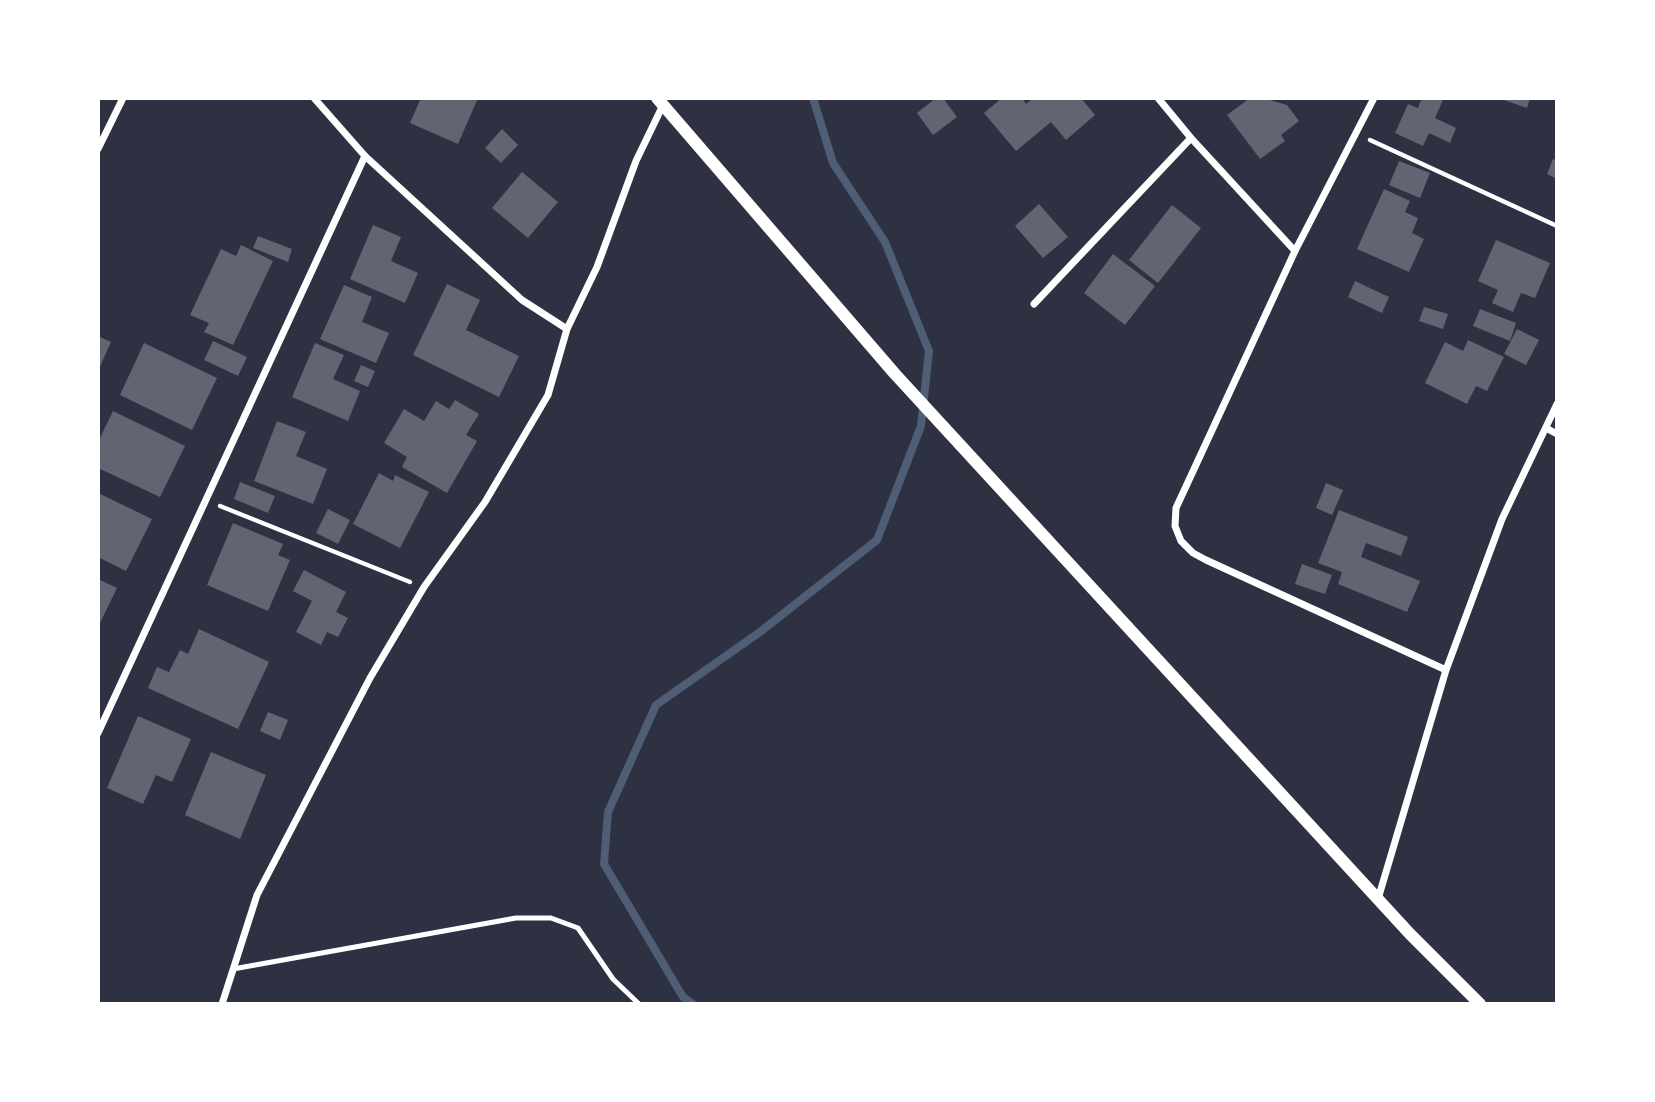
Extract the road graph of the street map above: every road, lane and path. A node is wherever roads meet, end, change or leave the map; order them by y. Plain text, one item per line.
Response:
1 (123, 98) edge
2 (314, 98) edge
3 (1158, 98) edge
4 (1374, 98) edge
5 (660, 101) edge
6 (1357, 134) junction
7 (1191, 138) junction
8 (98, 149) edge
9 (365, 156) junction
10 (1557, 226) edge
11 (1295, 251) junction
12 (1034, 304) dead end
13 (567, 329) junction
14 (1557, 404) edge
15 (1546, 428) junction
16 (1557, 434) edge
17 (206, 501) junction
18 (424, 587) junction
19 (1446, 670) junction
20 (98, 733) edge
21 (1378, 899) junction
22 (233, 970) junction
23 (222, 1004) edge
24 (639, 1004) edge
25 (1480, 1004) edge

1 - 8 street
2 - 9 street
3 - 7 street
4 - 6 street
5 - 13 street
5 - 21 street
6 - 10 path
6 - 11 street
7 - 11 street
7 - 12 street
9 - 13 street
9 - 17 street
11 - 19 street
13 - 18 street
14 - 15 street
15 - 16 street
15 - 19 street
17 - 18 path
17 - 20 street
18 - 22 street
19 - 21 street
21 - 25 street
22 - 23 street
22 - 24 lane

